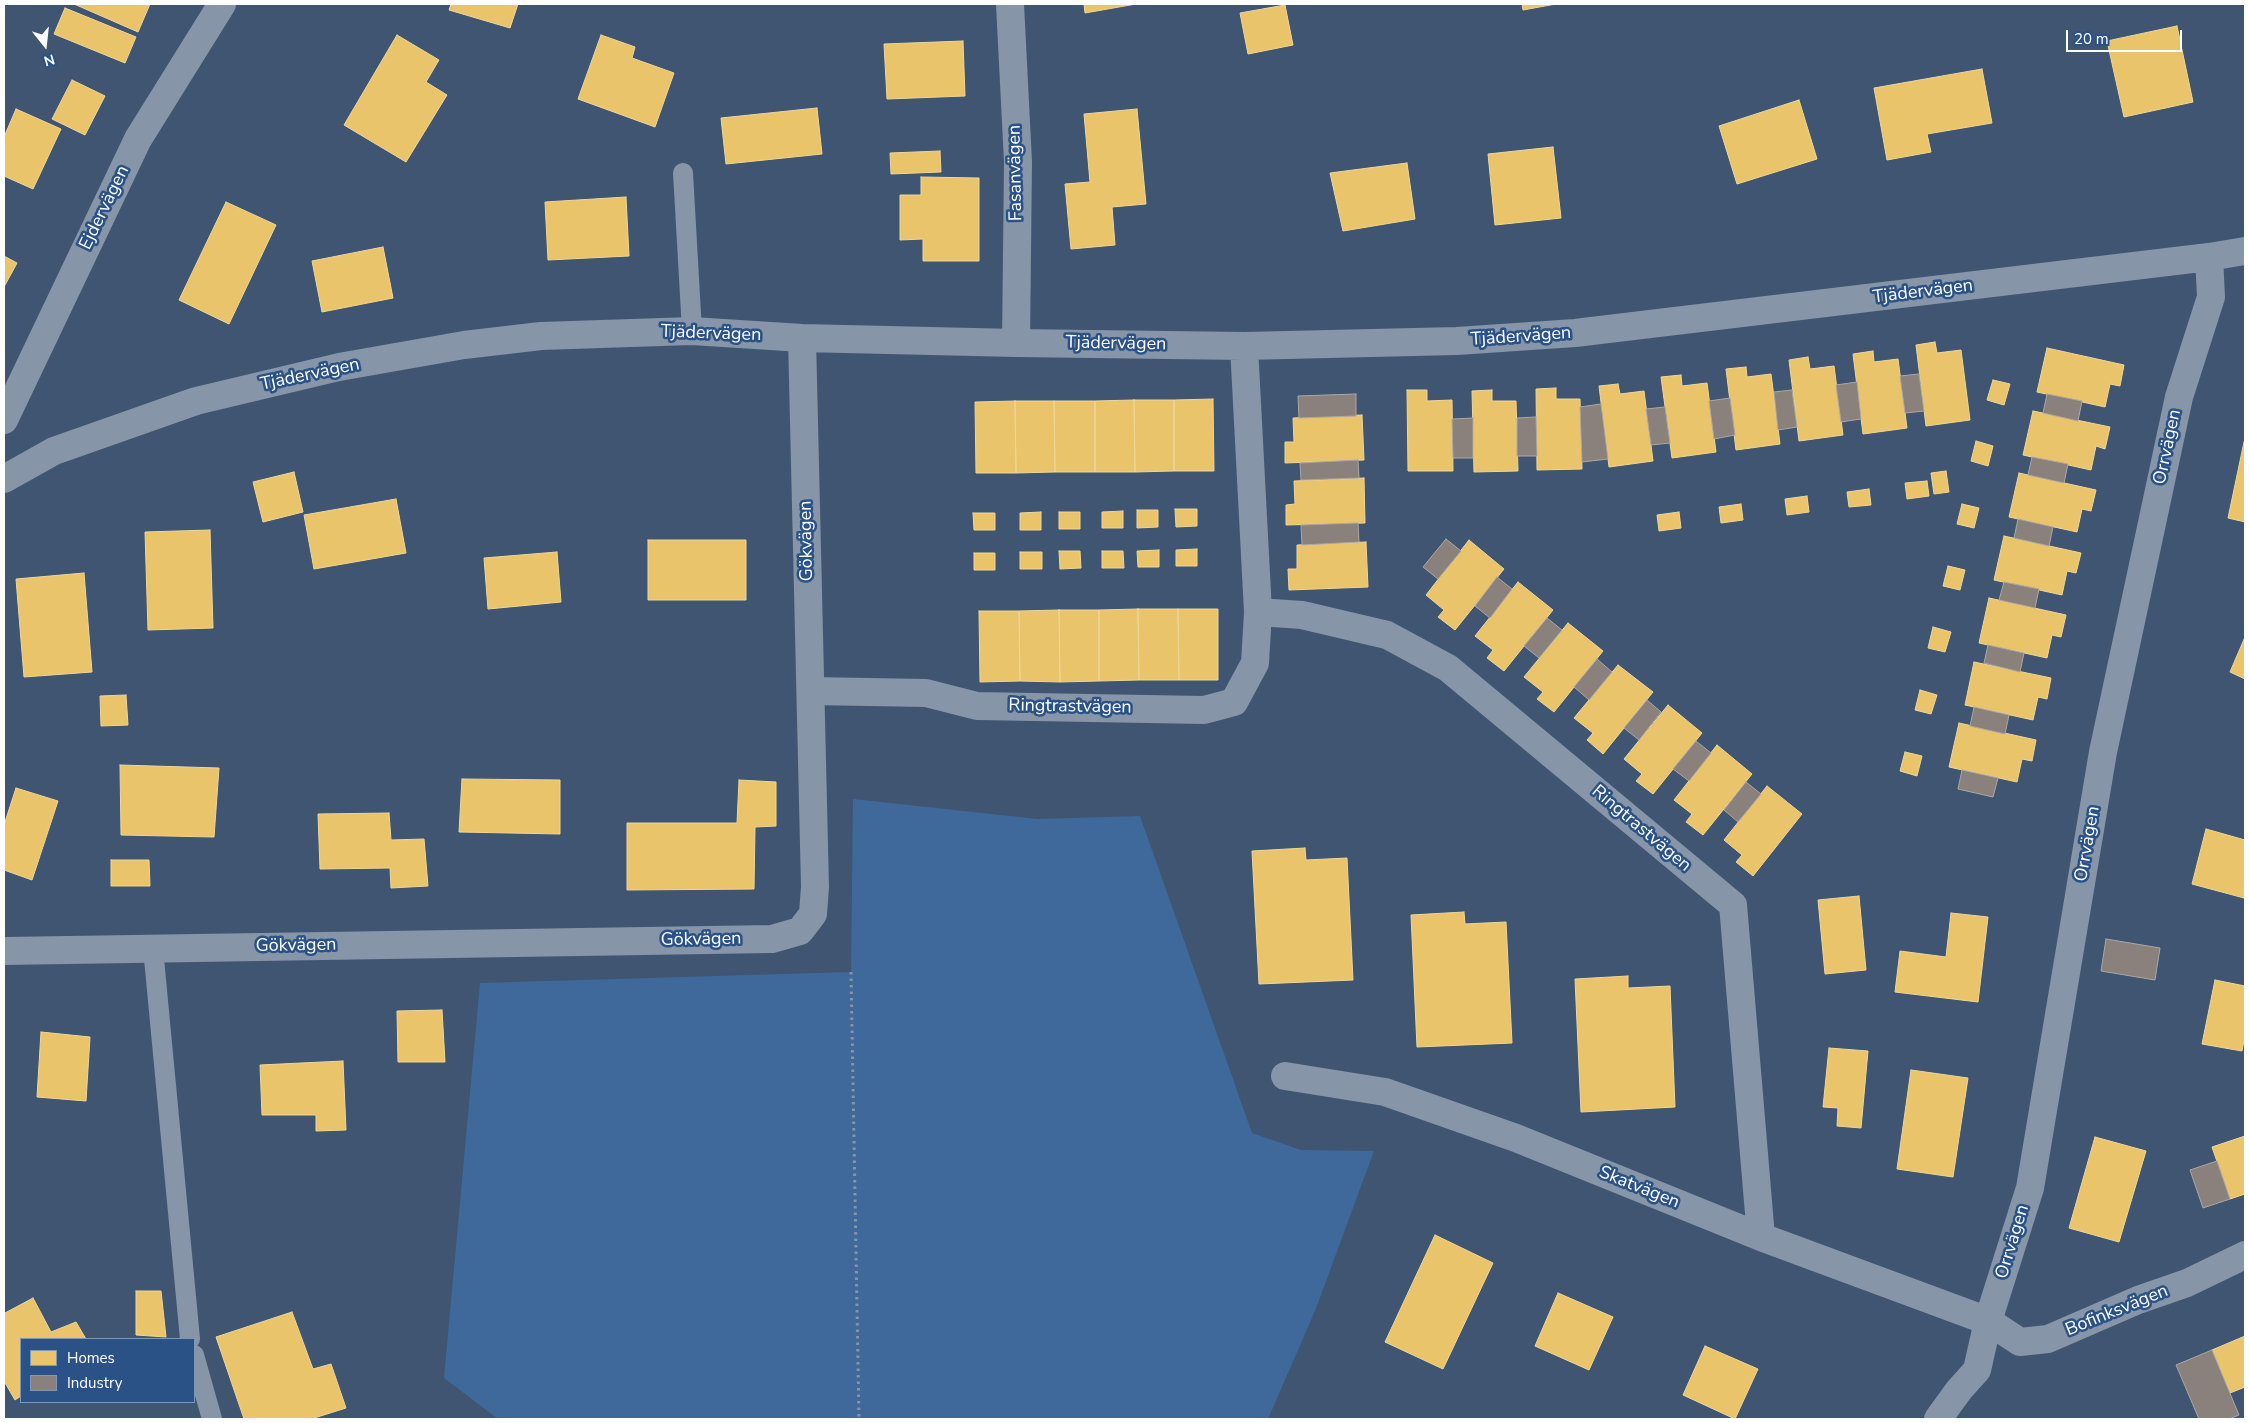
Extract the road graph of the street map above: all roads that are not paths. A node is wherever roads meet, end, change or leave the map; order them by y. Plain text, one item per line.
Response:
1 (222, 4) edge
2 (1010, 4) edge
3 (683, 173) dead end
4 (2245, 251) edge
5 (2209, 257) junction
6 (692, 331) junction
7 (802, 338) junction
8 (1016, 343) junction
9 (1244, 346) junction
10 (5, 413) edge
11 (4, 479) edge
12 (1258, 612) junction
13 (811, 691) junction
14 (153, 948) junction
15 (4, 951) edge
16 (1285, 1076) dead end
17 (1761, 1237) junction
18 (2245, 1255) edge
19 (1988, 1321) junction
20 (190, 1338) edge
21 (195, 1359) edge
22 (212, 1419) edge
23 (1938, 1419) edge

1 - 10 street, Ejdervägen
2 - 8 street, Fasanvägen
3 - 6 lane
4 - 5 street, Tjädervägen
5 - 9 street, Tjädervägen
5 - 19 street, Orrvägen
6 - 7 street, Tjädervägen
6 - 11 street, Tjädervägen
7 - 8 street, Tjädervägen
7 - 13 street, Gökvägen
8 - 9 street, Tjädervägen
9 - 12 street, Ringtrastvägen
12 - 13 street, Ringtrastvägen
12 - 17 street, Ringtrastvägen
13 - 14 street, Gökvägen
14 - 15 street, Gökvägen
14 - 20 lane
16 - 17 street, Skatvägen
17 - 19 street, Skatvägen
18 - 19 street, Bofinksvägen
19 - 23 street, Orrvägen
21 - 22 lane

